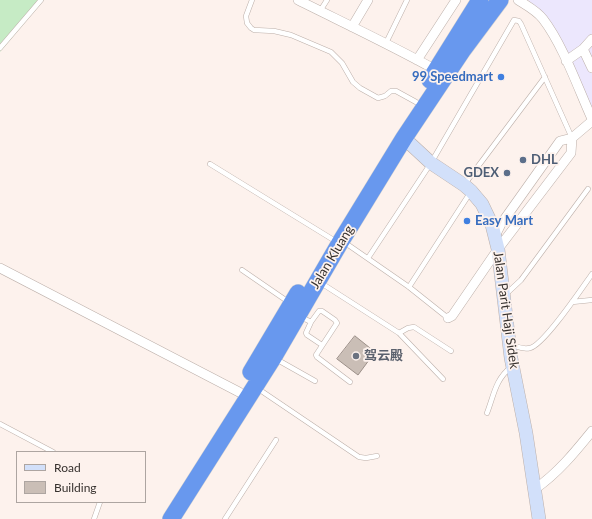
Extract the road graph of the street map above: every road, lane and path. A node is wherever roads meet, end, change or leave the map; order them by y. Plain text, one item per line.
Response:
1 (41, 0) edge
2 (252, 0) edge
3 (298, 0) edge
4 (327, 0) edge
5 (368, 0) edge
6 (407, 0) edge
7 (456, 0) edge
8 (480, 0) edge
9 (500, 0) edge
10 (518, 0) edge
11 (531, 3) edge
12 (320, 11) junction
13 (352, 27) junction
14 (592, 39) edge
15 (386, 43) junction
16 (0, 48) edge
17 (583, 50) junction
18 (417, 60) junction
19 (566, 61) junction
20 (592, 68) edge
21 (436, 70) junction
22 (545, 77) junction
23 (416, 102) junction
24 (592, 120) edge
25 (404, 138) junction
26 (572, 138) junction
27 (431, 163) junction
28 (210, 164) dead end
29 (467, 188) junction
30 (588, 189) dead end
31 (337, 240) junction
32 (496, 242) junction
33 (368, 258) junction
34 (0, 268) edge
35 (242, 270) dead end
36 (592, 274) edge
37 (318, 281) junction
38 (409, 287) junction
39 (503, 297) junction
40 (592, 300) edge
41 (572, 302) junction
42 (300, 314) junction
43 (448, 318) joint
44 (399, 333) junction
45 (509, 343) junction
46 (322, 345) junction
47 (451, 351) dead end
48 (273, 358) junction
49 (512, 366) junction
50 (443, 379) dead end
51 (315, 381) dead end
52 (350, 382) dead end
53 (246, 389) junction
54 (487, 413) dead end
55 (0, 424) edge
56 (592, 431) edge
57 (276, 440) dead end
58 (51, 451) edge
59 (377, 456) dead end
60 (535, 489) junction
61 (100, 503) edge
62 (94, 519) edge
63 (158, 519) edge
64 (171, 519) edge
65 (225, 519) edge
66 (539, 519) edge

1 - 16 lane
2 - 23 lane
3 - 12 street
4 - 12 lane
5 - 13 street
6 - 15 lane
7 - 18 street
8 - 21 highway, Jalan Kluang
9 - 25 highway, Jalan Kluang
10 - 11 street
11 - 19 street
12 - 13 street
13 - 15 street
14 - 17 street
15 - 18 street
17 - 19 street
17 - 20 street
18 - 21 street
19 - 24 street
21 - 23 highway, Jalan Kluang
22 - 26 lane
22 - 27 lane
22 - 29 lane
23 - 31 highway, Jalan Kluang
24 - 26 street
25 - 27 street, Jalan Parit Haji Sidek
25 - 31 highway, Jalan Kluang
26 - 32 street
26 - 32 street
27 - 29 street, Jalan Parit Haji Sidek
27 - 33 lane
28 - 31 lane
29 - 32 street, Jalan Parit Haji Sidek
29 - 38 lane
30 - 39 lane
31 - 33 lane
31 - 37 highway, Jalan Kluang
31 - 42 highway, Jalan Kluang
32 - 39 street, Jalan Parit Haji Sidek
32 - 43 street
33 - 38 lane
34 - 53 street
35 - 42 lane
36 - 41 lane
37 - 42 highway, Jalan Kluang
37 - 44 lane
38 - 43 lane
39 - 45 street, Jalan Parit Haji Sidek
40 - 41 lane
41 - 45 lane
42 - 46 lane
42 - 46 lane
42 - 48 highway, Jalan Kluang
42 - 53 highway, Jalan Kluang
44 - 47 lane
44 - 50 lane
45 - 49 street, Jalan Parit Haji Sidek
46 - 52 lane
48 - 51 lane
48 - 53 highway, Jalan Kluang
49 - 54 lane
49 - 60 street, Jalan Parit Haji Sidek
53 - 59 lane
53 - 63 highway, Jalan Kluang
53 - 64 highway, Jalan Kluang
55 - 58 lane
56 - 60 street
57 - 65 lane
60 - 66 street, Jalan Parit Haji Sidek
61 - 62 lane

